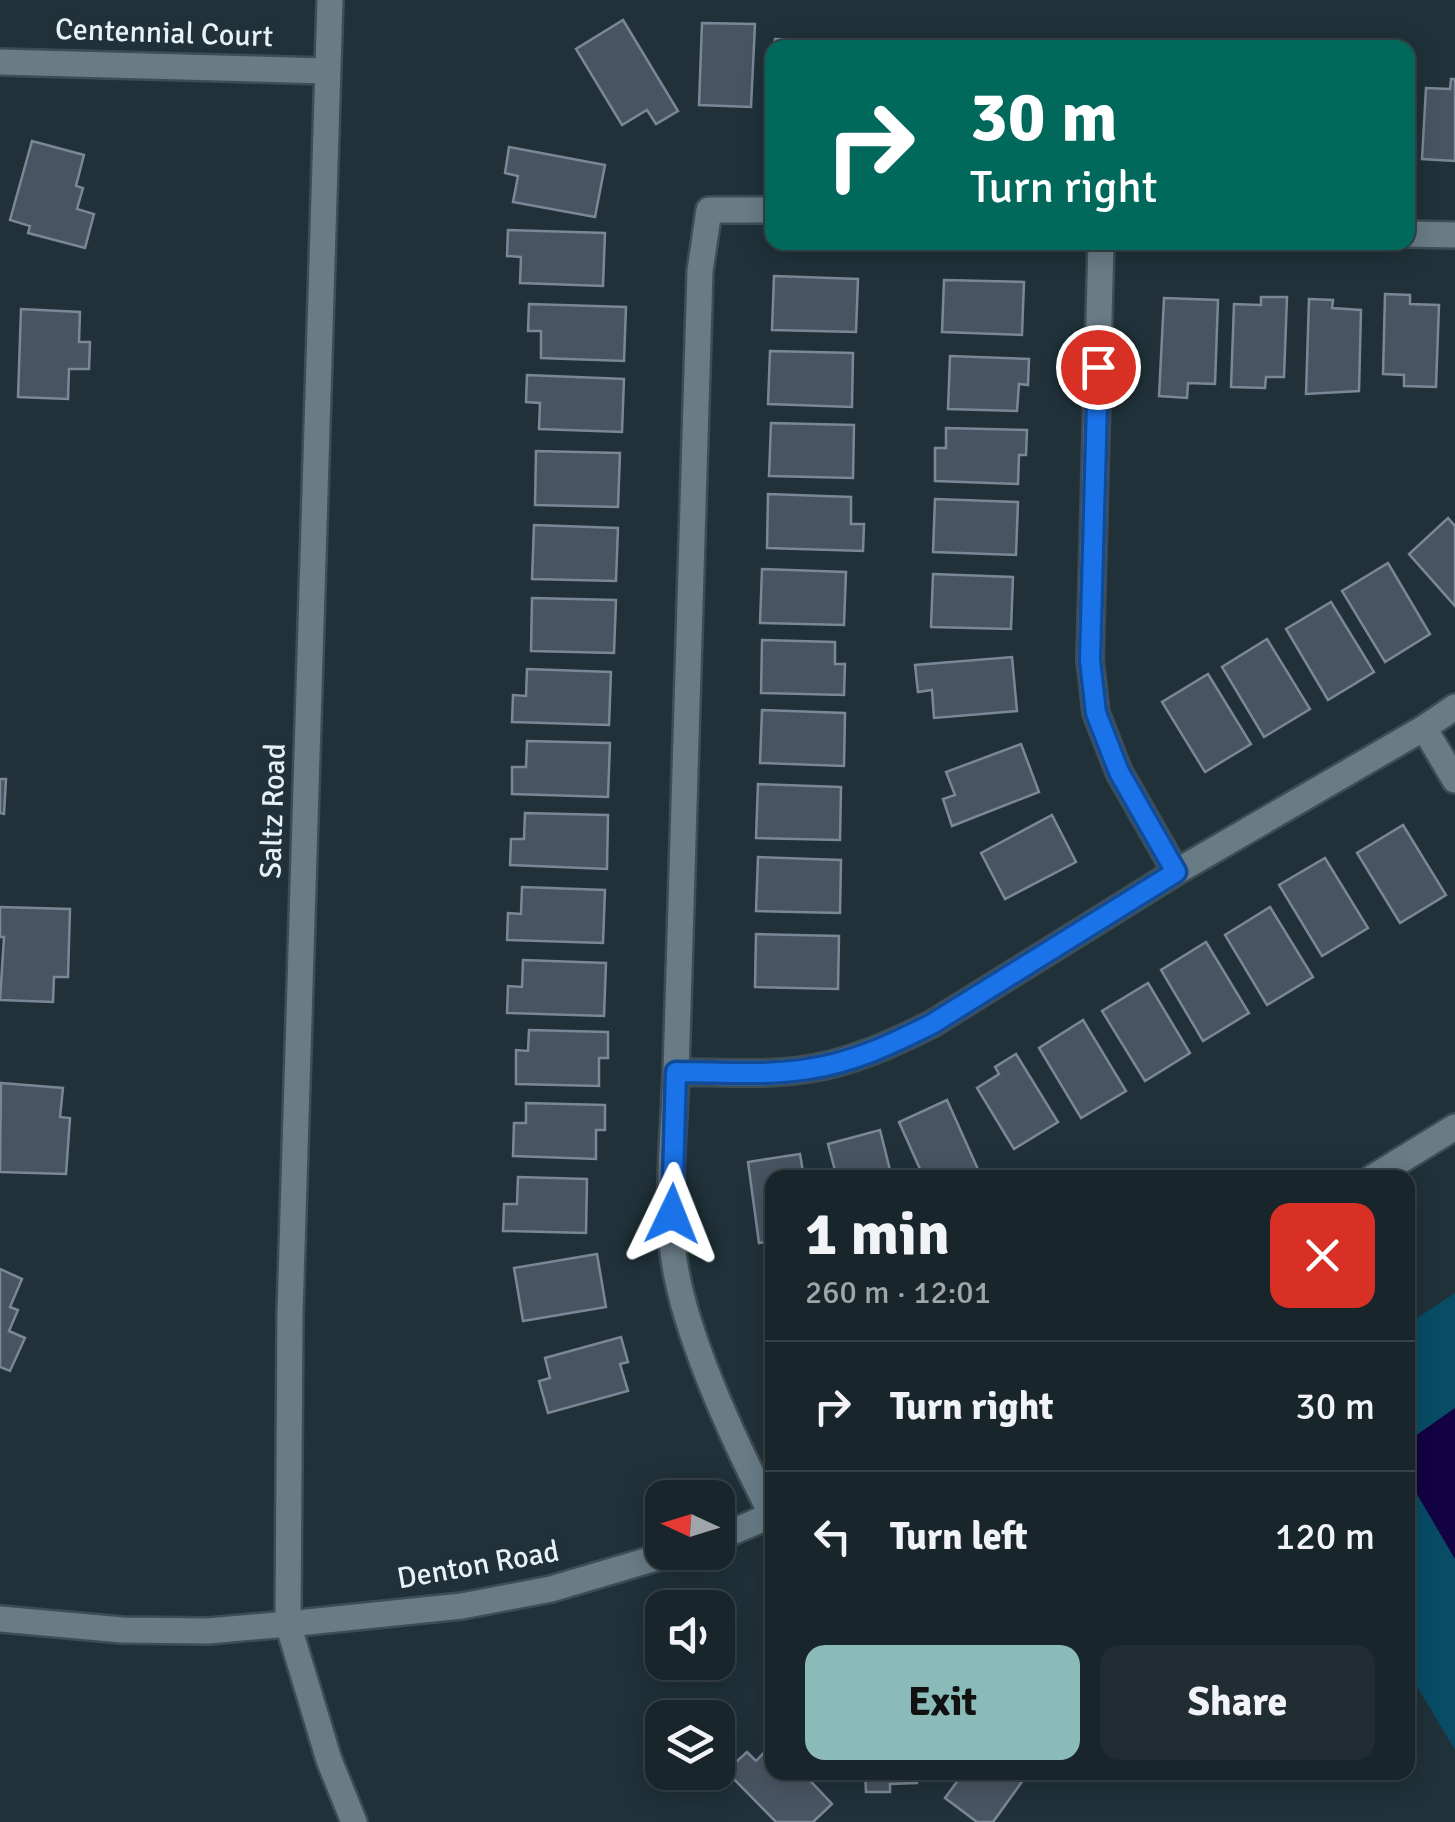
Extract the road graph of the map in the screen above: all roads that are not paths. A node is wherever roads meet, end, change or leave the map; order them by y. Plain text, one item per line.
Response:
1 (330, 0) edge
2 (0, 62) edge
3 (327, 71) junction
4 (765, 210) edge
5 (1415, 234) edge
6 (1455, 235) edge
7 (1101, 250) edge
8 (1455, 707) edge
9 (1424, 728) junction
10 (1455, 780) edge
11 (1176, 872) junction
12 (676, 1072) junction
13 (1455, 1127) edge
14 (1385, 1170) edge
15 (765, 1502) edge
16 (765, 1518) edge
17 (735, 1531) edge
18 (645, 1561) edge
19 (0, 1619) edge
20 (288, 1624) junction
21 (354, 1822) edge

1 - 3 street, Saltz Road
2 - 3 street, Centennial Court
3 - 20 street, Saltz Road
4 - 12 street
5 - 6 street
7 - 11 street
8 - 9 street
9 - 10 street
9 - 11 street
11 - 12 street
12 - 15 street
13 - 14 street
16 - 17 street
18 - 20 street, Denton Road
19 - 20 street, Denton Road
20 - 21 street, Saltz Road

